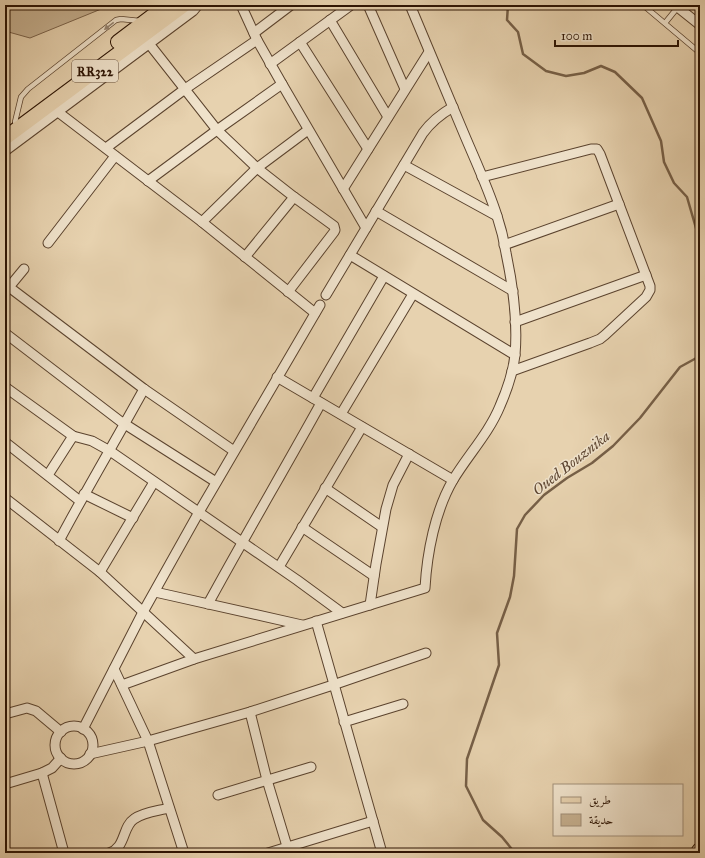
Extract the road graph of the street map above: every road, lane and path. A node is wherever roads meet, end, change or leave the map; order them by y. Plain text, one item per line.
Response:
1 (167, 5) edge
2 (184, 5) edge
3 (198, 5) edge
4 (241, 5) edge
5 (291, 5) edge
6 (351, 5) edge
7 (368, 5) edge
8 (410, 5) edge
9 (643, 5) edge
10 (677, 6) edge
11 (330, 20) junction
12 (145, 22) junction
13 (665, 24) junction
14 (700, 25) edge
15 (255, 36) junction
16 (146, 40) junction
17 (300, 42) junction
18 (429, 52) junction
19 (700, 53) edge
20 (270, 64) junction
21 (282, 84) junction
22 (406, 89) junction
23 (185, 90) junction
24 (453, 107) junction
25 (54, 108) junction
26 (388, 117) junction
27 (10, 126) edge
28 (217, 130) junction
29 (308, 130) junction
30 (5, 138) edge
31 (106, 148) junction
32 (368, 149) junction
33 (5, 151) edge
34 (116, 156) junction
35 (404, 165) junction
36 (257, 168) junction
37 (482, 177) junction
38 (148, 181) junction
39 (343, 188) junction
40 (294, 197) junction
41 (619, 204) junction
42 (376, 211) junction
43 (497, 216) junction
44 (202, 222) junction
45 (366, 228) junction
46 (48, 243) dead end
47 (504, 245) junction
48 (350, 255) junction
49 (245, 257) junction
50 (24, 269) dead end
51 (646, 275) junction
52 (384, 276) junction
53 (6, 288) edge
54 (513, 290) junction
55 (288, 292) junction
56 (413, 294) junction
57 (326, 295) dead end
58 (515, 322) junction
59 (5, 333) edge
60 (515, 356) junction
61 (512, 371) junction
62 (277, 377) junction
63 (5, 387) edge
64 (144, 389) junction
65 (313, 398) junction
66 (321, 403) junction
67 (341, 414) junction
68 (125, 424) junction
69 (362, 427) junction
70 (73, 436) junction
71 (5, 442) edge
72 (110, 451) junction
73 (234, 451) junction
74 (409, 454) junction
75 (48, 476) junction
76 (453, 480) junction
77 (154, 482) junction
78 (216, 482) junction
79 (325, 488) junction
80 (5, 498) edge
81 (82, 498) junction
82 (199, 512) junction
83 (133, 518) junction
84 (302, 527) junction
85 (382, 527) junction
86 (59, 541) junction
87 (242, 542) junction
88 (279, 567) junction
89 (100, 572) junction
90 (374, 576) junction
91 (154, 592) junction
92 (208, 604) junction
93 (370, 605) junction
94 (144, 612) junction
95 (342, 614) junction
96 (316, 621) junction
97 (303, 625) junction
98 (426, 653) dead end
99 (194, 659) junction
100 (114, 669) junction
101 (122, 685) junction
102 (333, 685) junction
103 (403, 704) dead end
104 (250, 712) junction
105 (5, 714) edge
106 (344, 722) junction
107 (83, 729) junction
108 (61, 732) junction
109 (148, 741) junction
110 (90, 754) junction
111 (61, 758) junction
112 (311, 767) dead end
113 (42, 773) junction
114 (267, 780) junction
115 (5, 784) edge
116 (218, 795) dead end
117 (169, 808) junction
118 (373, 822) junction
119 (288, 850) edge
120 (64, 853) edge
121 (109, 853) edge
122 (184, 853) edge
123 (268, 853) edge
124 (382, 853) edge

1 - 12 main road, RR322
2 - 16 main road, RR322
3 - 16 street
4 - 15 street
5 - 15 street
6 - 11 street
7 - 22 street
8 - 18 street
9 - 13 lane
10 - 13 lane
10 - 14 street
11 - 17 street
11 - 26 street
12 - 27 main road, RR322
12 -> 27 lane
13 - 19 lane
15 - 20 street
15 - 23 street
16 - 23 street
16 - 25 main road, RR322
17 - 20 street
17 - 32 street
18 - 22 street
18 - 24 street
20 - 21 street
21 - 28 street
21 - 29 street
22 - 26 street
23 - 28 street
23 - 31 street
24 - 35 street
24 - 37 street
25 - 30 main road, RR322
25 - 31 street
25 - 33 street
26 - 32 street
28 - 36 street
28 - 38 street
29 - 36 street
29 - 39 street
31 - 34 street
32 - 39 street
34 - 38 street
34 - 46 street
35 - 42 street
35 - 43 street
36 - 40 street
36 - 44 street
37 - 41 street
37 - 43 street
38 - 44 street
39 - 45 street
40 - 49 street
40 - 55 street
41 - 47 street
41 - 51 street
42 - 45 street
42 - 54 street
43 - 47 street
44 - 49 street
45 - 48 street
47 - 54 street
48 - 52 street
48 - 57 street
49 - 55 street
50 - 53 street
51 - 58 street
51 - 61 street
52 - 56 street
52 - 65 street
53 - 64 street
54 - 58 street
55 - 62 street
56 - 60 street
56 - 67 street
58 - 60 street
59 - 68 street
60 - 61 street
61 - 76 street
62 - 65 street
62 - 73 street
63 - 70 street
64 - 68 street
64 - 73 street
65 - 66 street
66 - 67 street
66 - 87 street
67 - 69 street
68 - 72 street
68 - 78 street
69 - 74 street
69 - 79 street
70 - 72 street
70 - 75 street
71 - 75 street
72 - 77 street
72 - 81 street
73 - 78 street
74 - 76 street
74 - 85 street
75 - 81 street
76 - 93 street
77 - 82 street
77 - 83 street
78 - 82 street
79 - 84 street
79 - 85 street
80 - 86 street
81 - 83 street
81 - 86 street
82 - 87 street
82 - 91 street
83 - 89 street
84 - 88 street
84 - 90 street
85 - 90 street
86 - 89 street
87 - 88 street
87 - 92 street
88 - 95 street
89 - 94 street
90 - 93 street
91 - 92 street
91 - 94 street
92 - 97 street
93 - 95 street
94 - 99 street
94 - 100 street
95 - 96 street
96 - 97 street
96 - 102 street
97 - 99 street
98 - 102 street
99 - 101 street
100 - 101 street
100 - 107 street
101 - 109 street
102 - 104 street
102 - 106 street
103 - 106 street
104 - 109 street
104 - 114 street
105 - 108 street
106 - 118 street
107 - 108 street
107 - 110 street
108 - 111 street
109 - 110 street
109 - 117 street
110 - 111 street
111 - 113 street
112 - 114 street
113 - 115 street
113 - 120 street
114 - 116 street
114 - 119 street
117 - 121 street
117 - 122 street
118 - 119 street
118 - 124 street
119 - 123 street

